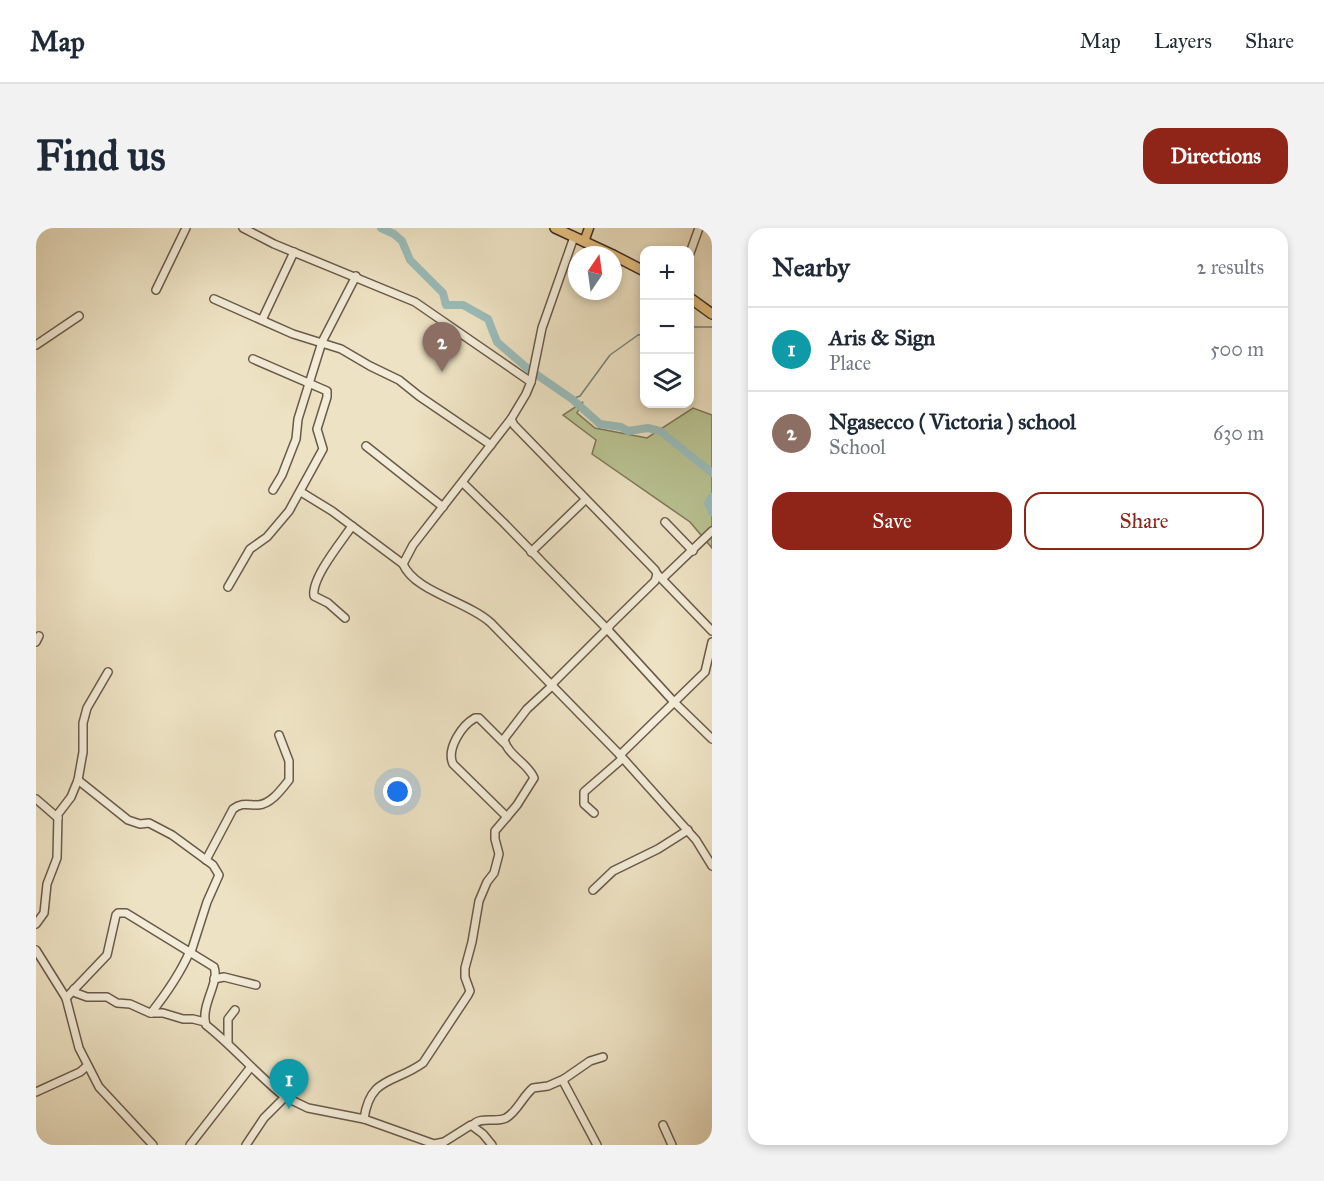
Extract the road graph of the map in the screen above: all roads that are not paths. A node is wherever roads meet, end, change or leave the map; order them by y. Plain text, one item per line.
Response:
1 (186, 228) edge
2 (243, 228) edge
3 (555, 228) edge
4 (589, 228) edge
5 (699, 228) edge
6 (574, 237) junction
7 (584, 242) junction
8 (593, 246) edge
9 (693, 246) edge
10 (294, 252) junction
11 (622, 260) edge
12 (640, 268) edge
13 (356, 276) junction
14 (156, 290) dead end
15 (214, 299) dead end
16 (693, 300) edge
17 (709, 311) edge
18 (79, 316) dead end
19 (262, 320) junction
20 (322, 342) junction
21 (36, 345) edge
22 (253, 359) dead end
23 (531, 380) junction
24 (309, 383) junction
25 (511, 419) junction
26 (491, 445) junction
27 (366, 446) dead end
28 (463, 483) junction
29 (273, 490) dead end
30 (301, 492) junction
31 (585, 500) junction
32 (444, 507) junction
33 (665, 522) dead end
34 (352, 526) junction
35 (712, 531) edge
36 (693, 550) junction
37 (531, 552) junction
38 (403, 564) junction
39 (660, 576) junction
40 (228, 587) dead end
41 (345, 618) dead end
42 (607, 630) junction
43 (712, 631) edge
44 (712, 642) edge
45 (108, 672) dead end
46 (553, 685) junction
47 (674, 702) junction
48 (279, 735) dead end
49 (712, 740) edge
50 (504, 742) junction
51 (621, 757) junction
52 (78, 780) junction
53 (36, 799) edge
54 (594, 813) dead end
55 (507, 817) junction
56 (58, 818) junction
57 (688, 830) junction
58 (206, 860) junction
59 (712, 866) edge
60 (593, 890) dead end
61 (36, 924) edge
62 (36, 950) edge
63 (190, 951) junction
64 (214, 979) junction
65 (256, 985) dead end
66 (74, 989) junction
67 (66, 998) junction
68 (235, 1010) dead end
69 (151, 1013) junction
70 (205, 1022) junction
71 (228, 1042) junction
72 (603, 1057) dead end
73 (87, 1066) junction
74 (250, 1068) junction
75 (564, 1079) junction
76 (36, 1092) edge
77 (285, 1097) junction
78 (364, 1119) junction
79 (473, 1125) junction
80 (663, 1125) dead end
81 (434, 1144) edge
82 (153, 1145) edge
83 (190, 1145) edge
84 (246, 1145) edge
85 (492, 1145) edge
86 (597, 1145) edge
87 (672, 1145) edge

1 - 14 street
2 - 10 street
3 - 6 highway
4 - 7 main road
5 - 9 street
6 - 7 highway
6 - 23 street
7 - 8 highway
10 - 13 street
10 - 19 street
11 - 12 highway
13 - 20 street
13 - 23 street
15 - 19 street
16 - 17 highway
18 - 21 street
19 - 20 street
20 - 24 street
20 - 26 street
22 - 24 street
23 - 25 street
24 - 29 street
24 - 30 street
25 - 26 street
25 - 31 street
26 - 28 street
27 - 32 street
28 - 32 street
28 - 37 street
30 - 34 street
30 - 40 street
31 - 37 street
31 - 39 street
32 - 38 street
33 - 36 street
34 - 38 street
34 - 41 street
35 - 36 street
36 - 39 street
37 - 42 street
38 - 46 street
39 - 42 street
39 - 43 street
42 - 46 street
42 - 47 street
44 - 47 street
45 - 52 street
46 - 50 street
46 - 51 street
47 - 49 street
47 - 51 street
48 - 58 street
50 - 55 street
50 - 55 street
51 - 54 street
51 - 57 street
52 - 56 street
52 - 58 street
53 - 56 street
55 - 78 street
56 - 61 street
57 - 59 street
57 - 60 street
58 - 63 street
62 - 67 street
63 - 64 street
63 - 66 street
63 - 69 street
64 - 65 street
64 - 70 street
66 - 67 street
66 - 69 street
67 - 73 street
68 - 71 street
69 - 70 street
70 - 71 street
71 - 74 street
72 - 75 street
73 - 76 street
73 - 82 street
74 - 77 street
74 - 83 street
75 - 79 street
75 - 86 street
77 - 78 street
77 - 84 street
78 - 81 street
79 - 81 street
79 - 85 street
80 - 87 street

